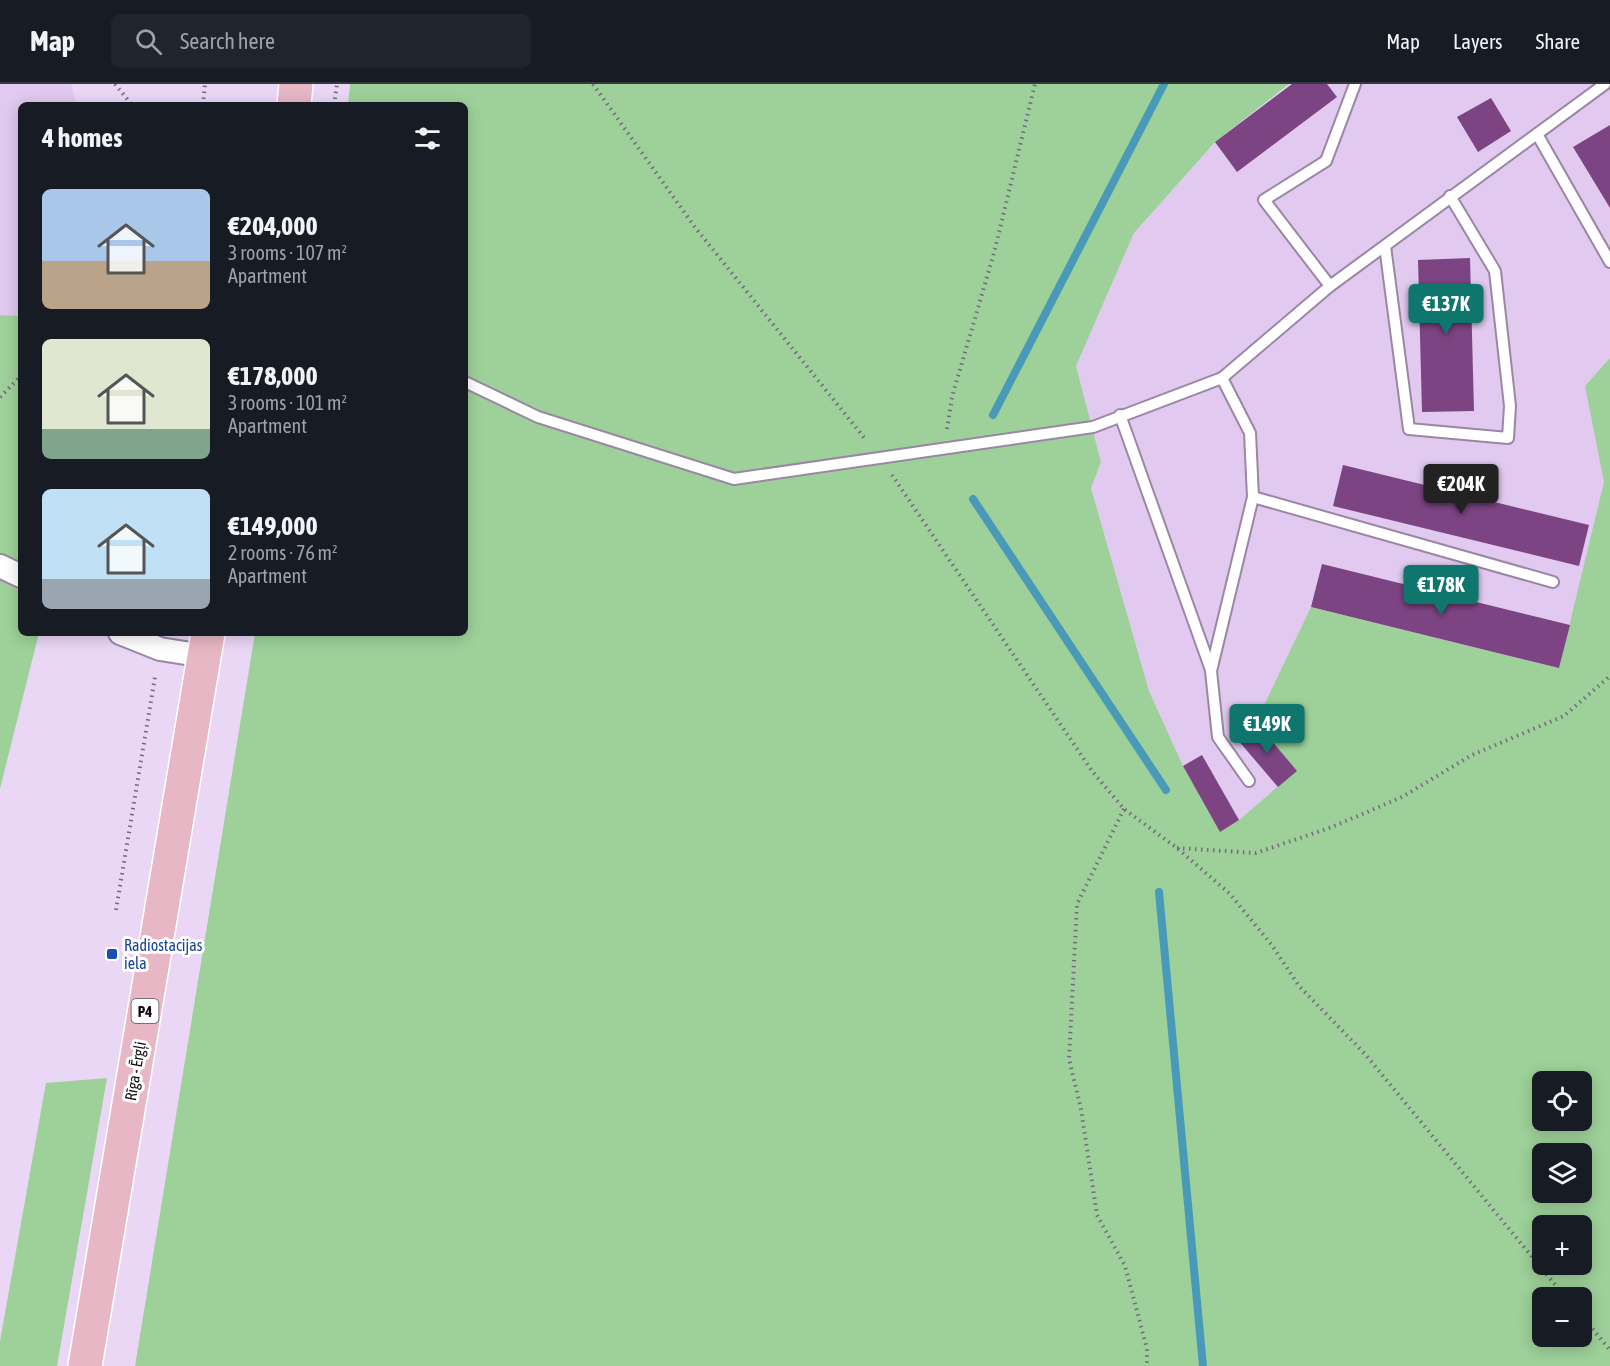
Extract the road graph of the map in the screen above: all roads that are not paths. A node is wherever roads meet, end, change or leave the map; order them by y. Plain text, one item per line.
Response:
1 (296, 84) edge
2 (1355, 84) edge
3 (1605, 84) edge
4 (294, 102) edge
5 (1537, 134) junction
6 (1450, 196) junction
7 (1385, 246) junction
8 (1610, 262) edge
9 (1330, 286) junction
10 (1222, 378) junction
11 (468, 383) edge
12 (1120, 415) junction
13 (1254, 497) junction
14 (0, 566) edge
15 (18, 575) edge
16 (1552, 582) dead end
17 (128, 636) edge
18 (206, 645) edge
19 (1211, 671) junction
20 (1249, 781) dead end
21 (85, 1366) edge

1 - 4 main road
2 - 9 lane
3 - 5 lane
5 - 6 lane
5 - 8 lane
6 - 7 lane
6 - 7 lane
7 - 9 lane
9 - 10 lane
10 - 12 lane
10 - 13 lane
11 - 12 lane
12 - 19 lane
13 - 16 lane
13 - 19 lane
14 - 15 street
17 - 18 street
18 - 21 main road, Rīga - Ērgļi / P4
19 - 20 lane

